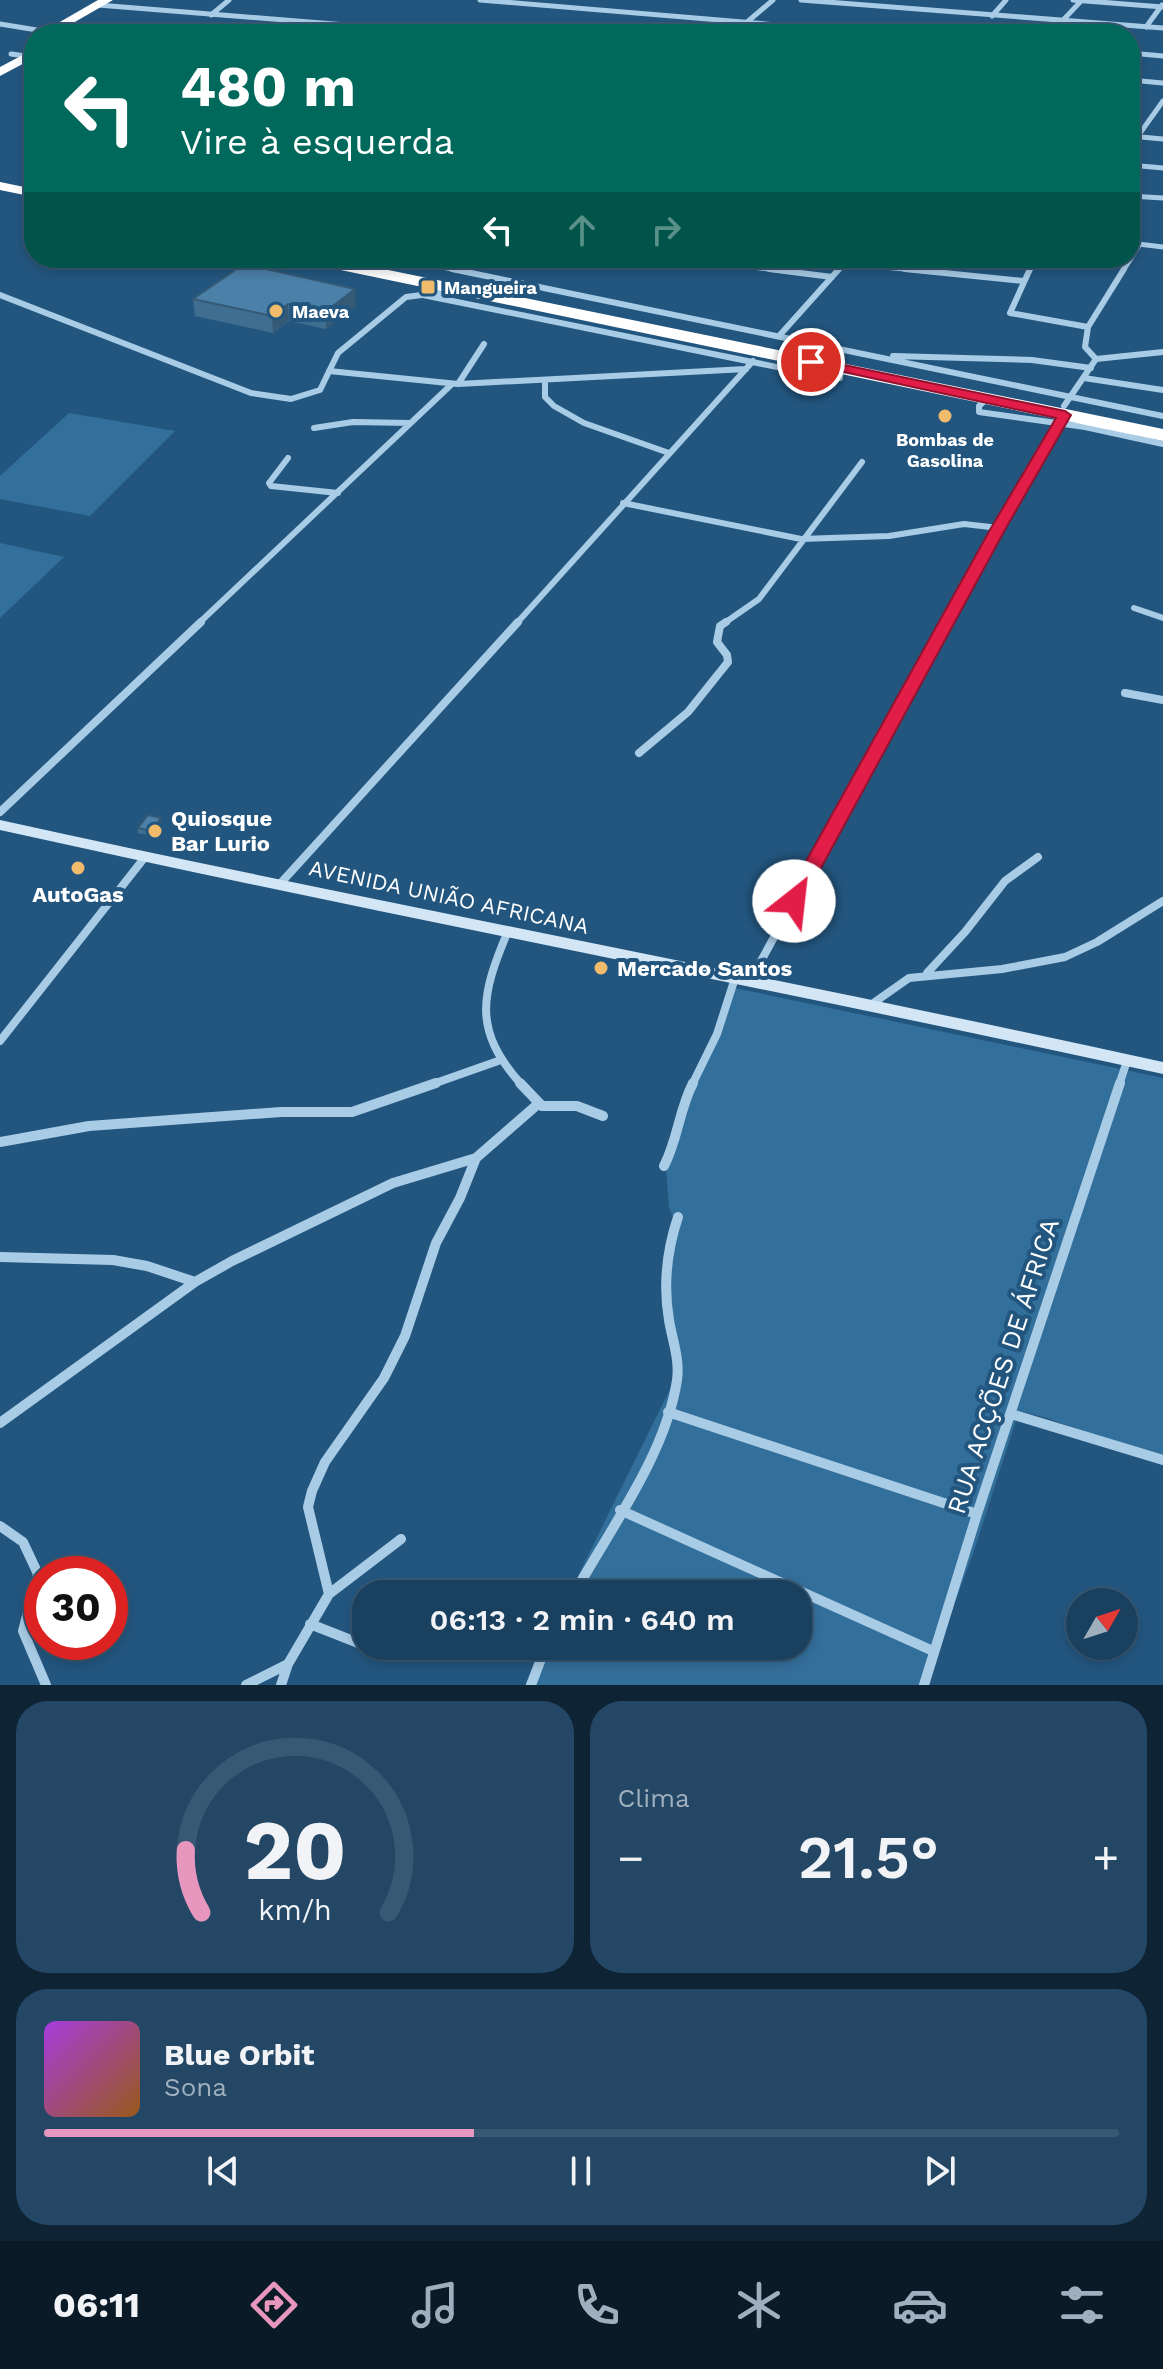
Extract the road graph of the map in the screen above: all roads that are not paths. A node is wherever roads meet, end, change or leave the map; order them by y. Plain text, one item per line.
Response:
1 (128, 0) edge
2 (229, 0) edge
3 (480, 0) edge
4 (773, 0) edge
5 (801, 0) edge
6 (859, 0) edge
7 (1006, 0) edge
8 (1073, 0) edge
9 (1081, 0) edge
10 (106, 4) edge
11 (853, 5) junction
12 (1162, 5) edge
13 (211, 15) junction
14 (992, 16) junction
15 (1063, 21) junction
16 (745, 22) junction
17 (0, 24) edge
18 (65, 24) edge
19 (81, 24) edge
20 (328, 24) edge
21 (768, 24) edge
22 (1060, 24) edge
23 (1104, 24) edge
24 (1140, 27) edge
25 (1146, 27) junction
26 (1163, 28) edge
27 (24, 29) edge
28 (24, 46) edge
29 (1140, 54) edge
30 (5, 56) edge
31 (1163, 56) edge
32 (24, 60) edge
33 (0, 72) edge
34 (1140, 81) edge
35 (1163, 83) edge
36 (1163, 101) edge
37 (1161, 107) edge
38 (1140, 133) edge
39 (1140, 136) edge
40 (1163, 139) edge
41 (1140, 166) edge
42 (1163, 168) edge
43 (0, 186) edge
44 (24, 191) edge
45 (0, 196) edge
46 (1140, 197) edge
47 (1163, 198) edge
48 (24, 201) edge
49 (1140, 244) edge
50 (1163, 247) edge
51 (357, 268) edge
52 (394, 268) edge
53 (447, 268) edge
54 (759, 268) edge
55 (840, 268) edge
56 (908, 268) edge
57 (937, 268) edge
58 (1032, 268) edge
59 (1125, 268) edge
60 (935, 271) junction
61 (832, 277) junction
62 (1024, 281) junction
63 (466, 290) junction
64 (416, 293) junction
65 (0, 295) edge
66 (1088, 327) junction
67 (779, 336) junction
68 (484, 344) dead end
69 (856, 351) junction
70 (1163, 352) edge
71 (1096, 359) junction
72 (753, 361) junction
73 (841, 368) junction
74 (1091, 368) junction
75 (746, 369) junction
76 (329, 371) junction
77 (1084, 378) junction
78 (545, 380) junction
79 (455, 384) junction
80 (1163, 390) edge
81 (1065, 411) junction
82 (1163, 416) edge
83 (410, 423) junction
84 (1163, 426) edge
85 (314, 428) dead end
86 (1163, 435) edge
87 (1163, 444) edge
88 (669, 453) junction
89 (288, 458) dead end
90 (862, 462) dead end
91 (338, 493) junction
92 (623, 503) junction
93 (999, 528) junction
94 (801, 539) junction
95 (1134, 608) dead end
96 (1163, 618) edge
97 (1125, 693) dead end
98 (1163, 700) edge
99 (639, 753) dead end
100 (0, 812) edge
101 (0, 825) edge
102 (145, 857) junction
103 (1038, 857) dead end
104 (279, 885) junction
105 (1163, 901) edge
106 (508, 931) junction
107 (926, 974) junction
108 (743, 979) junction
109 (872, 1004) junction
110 (3, 1032) edge
111 (0, 1041) edge
112 (498, 1061) junction
113 (1127, 1061) junction
114 (1163, 1068) edge
115 (538, 1104) junction
116 (603, 1116) dead end
117 (0, 1142) edge
118 (476, 1158) junction
119 (664, 1166) dead end
120 (678, 1217) dead end
121 (0, 1257) edge
122 (195, 1282) junction
123 (668, 1412) junction
124 (1011, 1414) junction
125 (0, 1423) edge
126 (1163, 1460) edge
127 (620, 1510) junction
128 (977, 1514) junction
129 (0, 1526) edge
130 (401, 1539) dead end
131 (582, 1580) edge
132 (329, 1594) junction
133 (310, 1624) junction
134 (352, 1640) edge
135 (933, 1651) junction
136 (541, 1660) edge
137 (288, 1664) junction
138 (929, 1683) edge
139 (46, 1685) edge
140 (246, 1685) edge
141 (281, 1685) edge
142 (531, 1685) edge

1 - 10 highway
2 - 13 street
3 - 16 street
4 - 16 street
5 - 11 street
6 - 11 street
7 - 14 street
8 - 9 street
9 - 12 street
9 - 15 street
10 - 13 street
10 - 18 highway
10 - 19 highway
11 - 14 street
12 - 25 street
13 - 20 street
14 - 15 street
15 - 22 street
15 - 23 street
16 - 21 street
17 - 27 street
24 - 25 street
25 - 26 street
28 - 30 highway
29 - 31 street
32 - 33 highway
34 - 35 street
36 - 37 street
37 - 38 street
39 - 40 street
41 - 42 street
43 - 44 highway
45 - 48 highway
46 - 47 street
49 - 50 street
51 - 63 highway
52 - 81 highway
53 - 67 street
54 - 61 street
55 - 61 street
56 - 60 street
57 - 60 street
58 - 62 street
59 - 66 street
60 - 62 street
61 - 67 street
62 - 66 street
63 - 64 street
63 - 73 highway
64 - 72 street
64 - 76 street
65 - 76 street
66 - 71 street
67 - 69 street
68 - 79 street
69 - 74 street
69 - 81 street
70 - 71 street
71 - 74 street
72 - 73 street
72 - 75 street
73 - 81 highway
74 - 77 street
75 - 78 street
75 - 88 street
76 - 79 street
77 - 80 street
77 - 81 street
78 - 79 street
78 - 88 street
79 - 83 street
81 - 82 street
81 - 84 highway
81 - 86 highway
81 - 87 street
81 - 93 street
83 - 85 street
83 - 91 street
88 - 92 street
89 - 91 street
90 - 94 street
91 - 100 street
92 - 94 street
92 - 104 street
93 - 94 street
93 - 108 street
94 - 99 street
95 - 96 street
97 - 98 street
101 - 102 main road, AVENIDA UNIÃO AFRICANA
102 - 104 main road, AVENIDA UNIÃO AFRICANA
102 - 110 street
103 - 107 street
104 - 106 main road, AVENIDA UNIÃO AFRICANA
105 - 107 street
106 - 108 main road, AVENIDA UNIÃO AFRICANA
106 - 112 street
107 - 109 street
108 - 109 main road, AVENIDA UNIÃO AFRICANA
108 - 119 street
109 - 113 main road, AVENIDA UNIÃO AFRICANA
110 - 111 street
112 - 115 street
112 - 117 street
113 - 114 main road, AVENIDA UNIÃO AFRICANA
113 - 124 street, RUA ACÇÕES DE ÁFRICA
115 - 116 street
115 - 118 street
118 - 122 street
118 - 132 street
120 - 123 street
121 - 122 street
122 - 125 street
123 - 127 street
123 - 128 street
124 - 126 street
124 - 128 street, RUA ACÇÕES DE ÁFRICA
127 - 131 street
127 - 135 street
128 - 135 street, RUA ACÇÕES DE ÁFRICA
129 - 139 street
130 - 132 street
132 - 133 street
133 - 134 street
133 - 137 street
135 - 138 street, RUA ACÇÕES DE ÁFRICA
136 - 142 street
137 - 140 street
137 - 141 street

